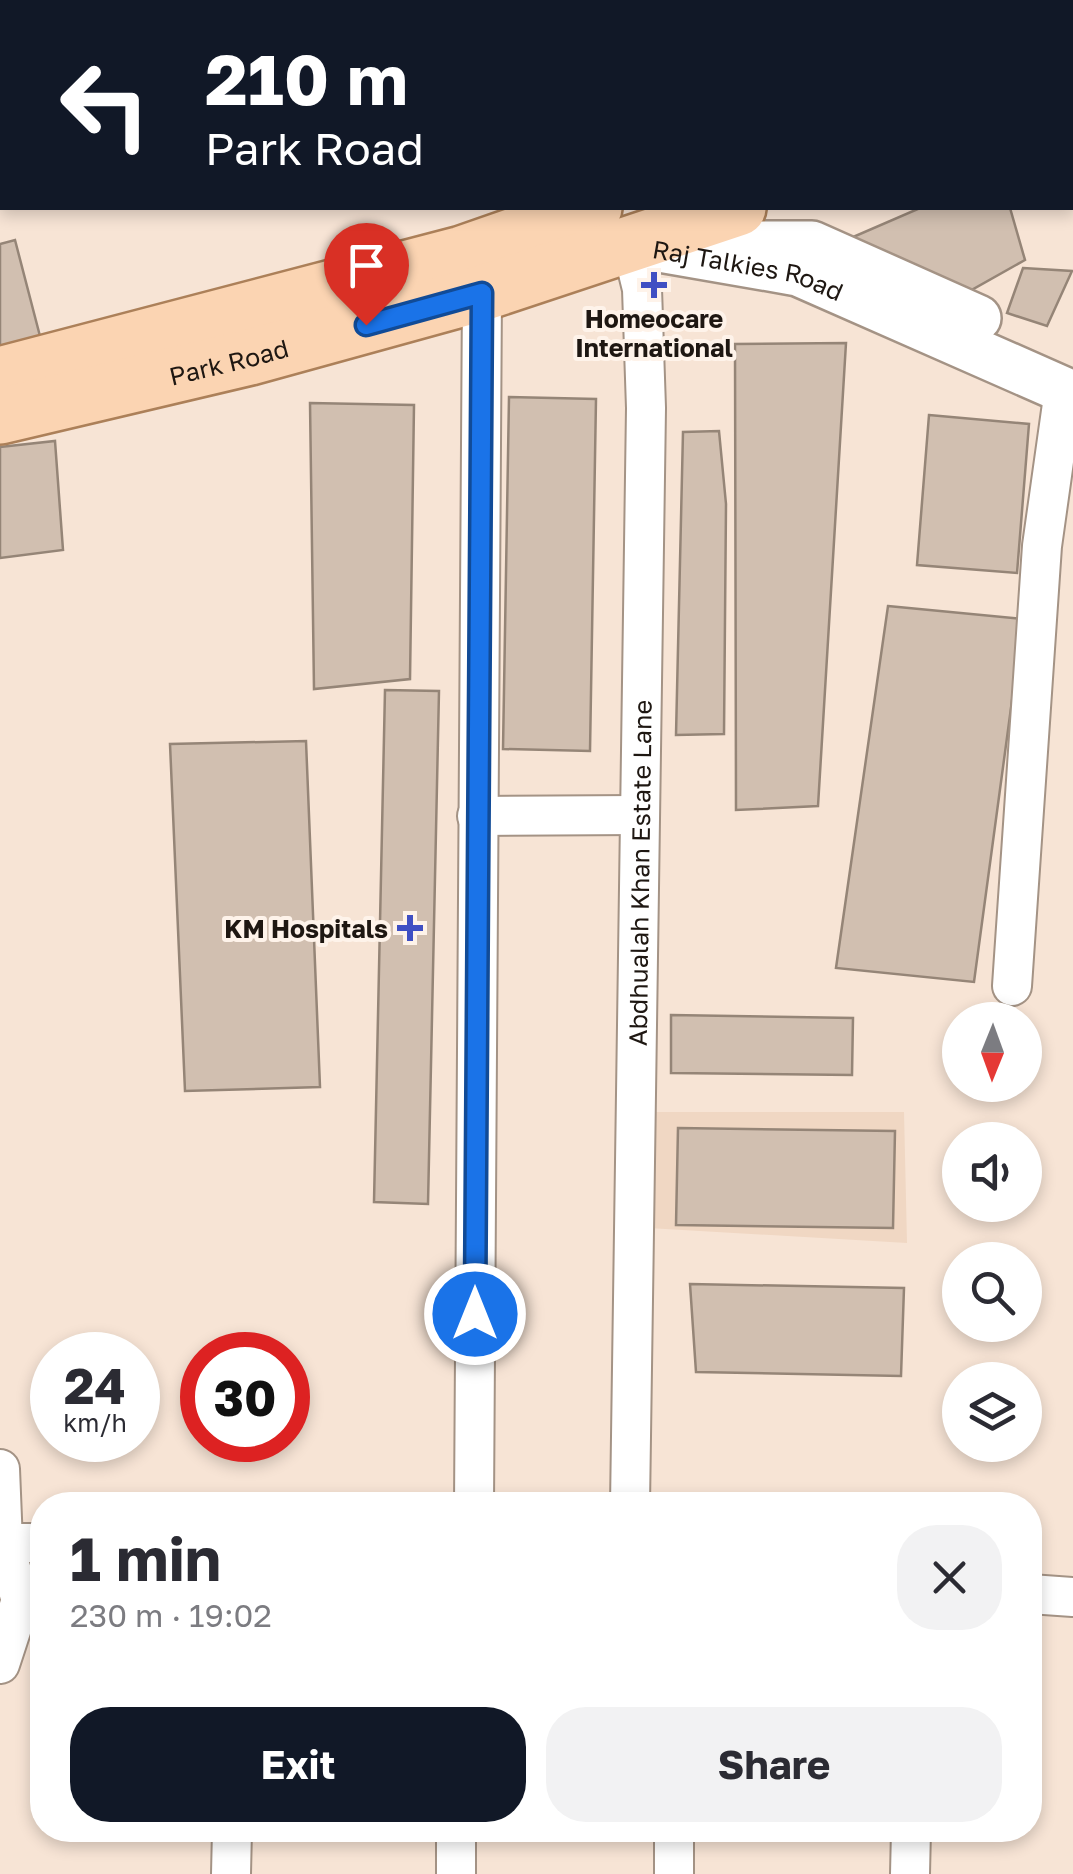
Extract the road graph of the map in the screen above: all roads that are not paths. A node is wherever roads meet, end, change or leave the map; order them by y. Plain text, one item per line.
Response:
1 (724, 210) edge
2 (612, 226) edge
3 (472, 274) junction
4 (0, 376) edge
5 (1070, 382) edge
6 (0, 416) edge
7 (638, 814) junction
8 (476, 816) junction
9 (1012, 986) dead end
10 (0, 1469) edge
11 (474, 1492) edge
12 (630, 1492) edge
13 (2, 1543) edge
14 (30, 1544) edge
15 (1042, 1595) edge
16 (1073, 1597) edge
17 (0, 1664) edge
18 (232, 1842) edge
19 (456, 1842) edge
20 (674, 1842) edge
21 (911, 1842) edge
22 (232, 1874) edge
23 (456, 1874) edge
24 (674, 1874) edge
25 (910, 1874) edge

1 - 2 main road, Park Road
2 - 3 main road, Park Road
2 - 5 street, Raj Talkies Road
2 - 7 street, Abdhualah Khan Estate Lane
3 - 4 main road, Park Road
3 - 6 main road, Park Road
3 - 8 street
5 - 9 street
7 - 8 street
7 - 12 street, Abdhualah Khan Estate Lane
8 - 11 street
10 - 13 street
13 - 14 street
13 - 17 street
15 - 16 street
18 - 22 street
19 - 23 street
20 - 24 street
21 - 25 street

